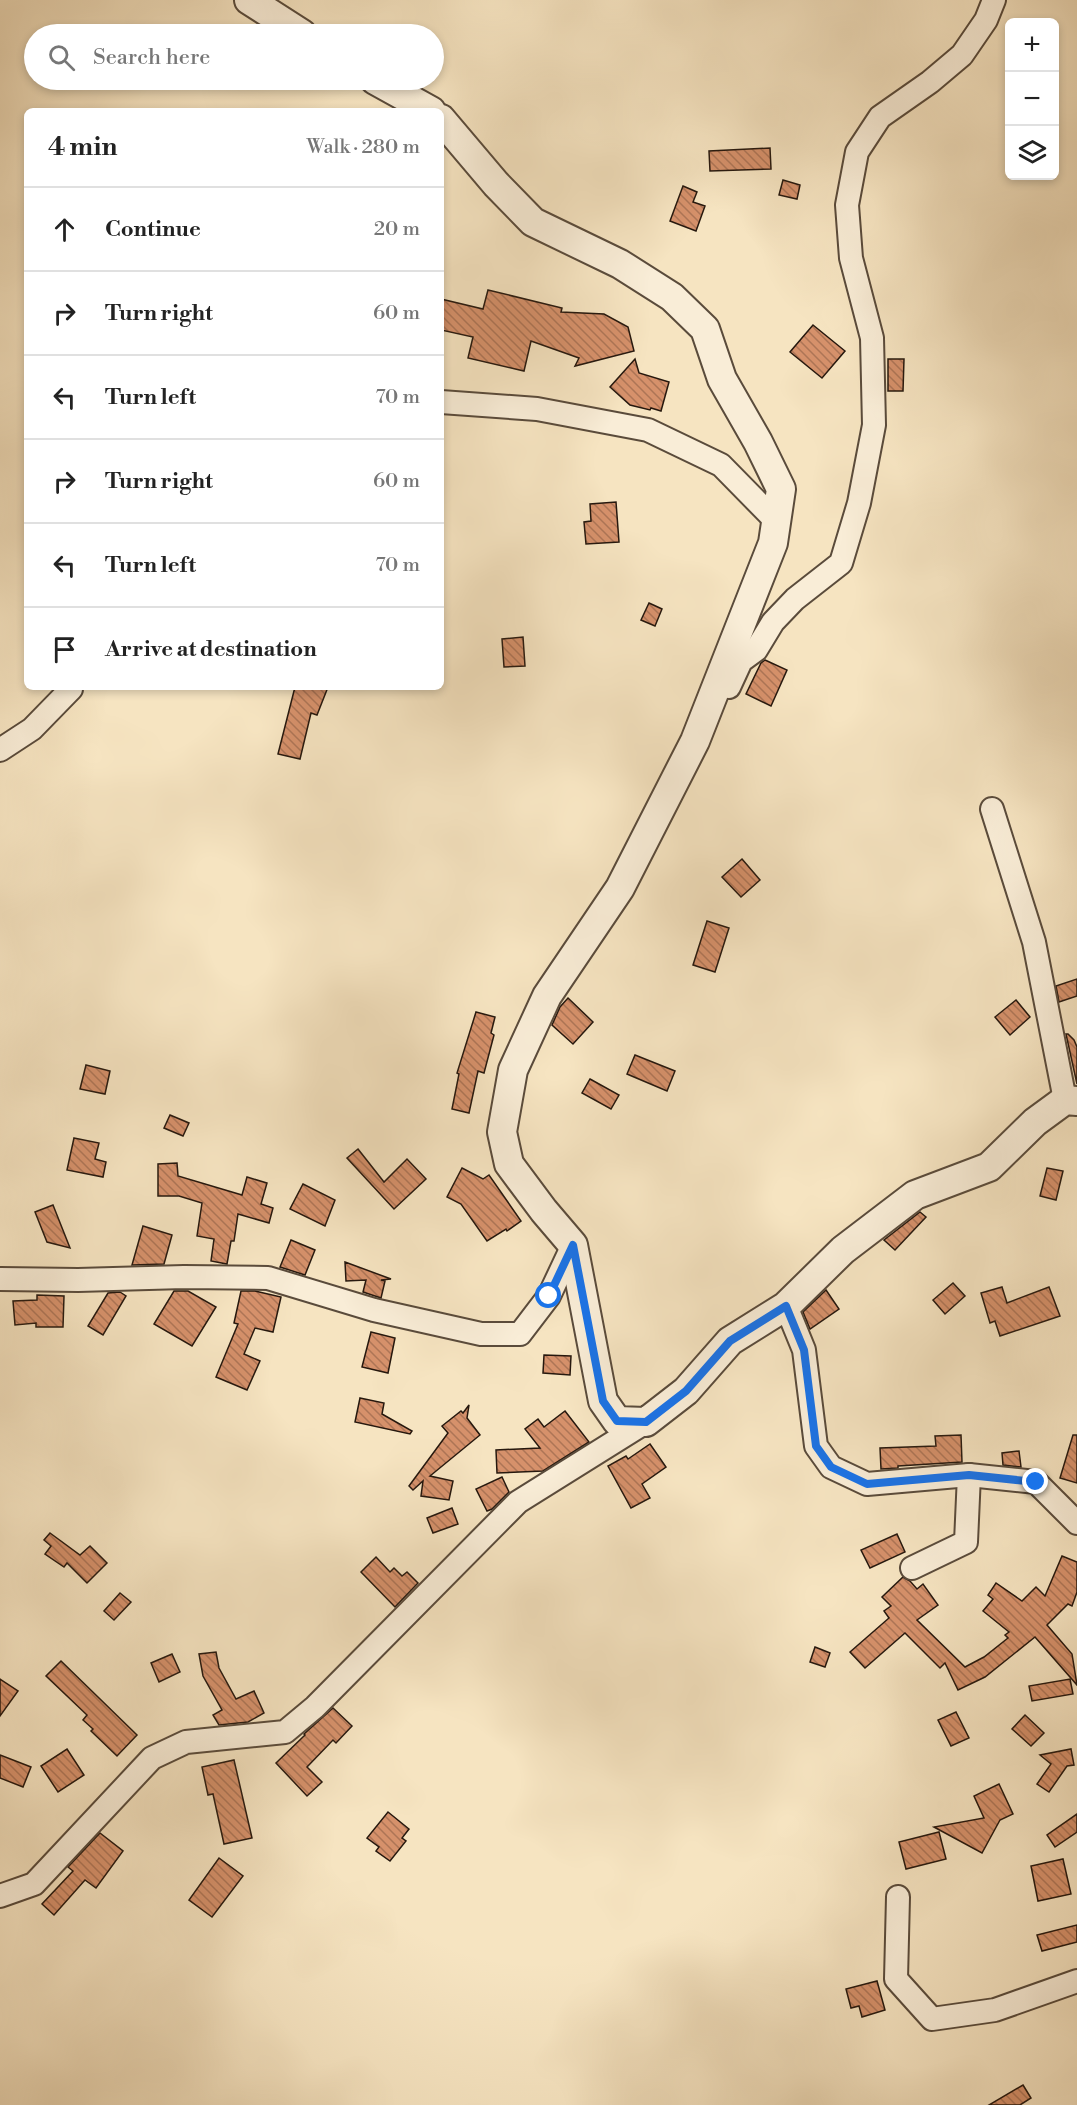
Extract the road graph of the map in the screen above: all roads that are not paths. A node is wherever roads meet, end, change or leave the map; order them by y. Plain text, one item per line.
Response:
1 (249, 0) edge
2 (994, 0) edge
3 (286, 24) edge
4 (393, 90) edge
5 (426, 108) edge
6 (444, 123) edge
7 (444, 402) edge
8 (776, 520) junction
9 (69, 690) edge
10 (696, 739) junction
11 (0, 750) edge
12 (992, 809) dead end
13 (1071, 1101) edge
14 (573, 1245) junction
15 (0, 1279) edge
16 (786, 1306) junction
17 (646, 1422) junction
18 (969, 1475) junction
19 (1077, 1523) edge
20 (912, 1568) dead end
21 (0, 1896) edge
22 (898, 1897) dead end
23 (1077, 1981) edge

1 - 3 street
2 - 10 street
4 - 5 street
6 - 8 street
7 - 8 street
8 - 10 street
9 - 11 street
10 - 14 street
12 - 13 street
13 - 16 street
14 - 15 street
14 - 17 street
16 - 17 street
16 - 18 street
17 - 21 street
18 - 19 street
18 - 20 street
22 - 23 street

